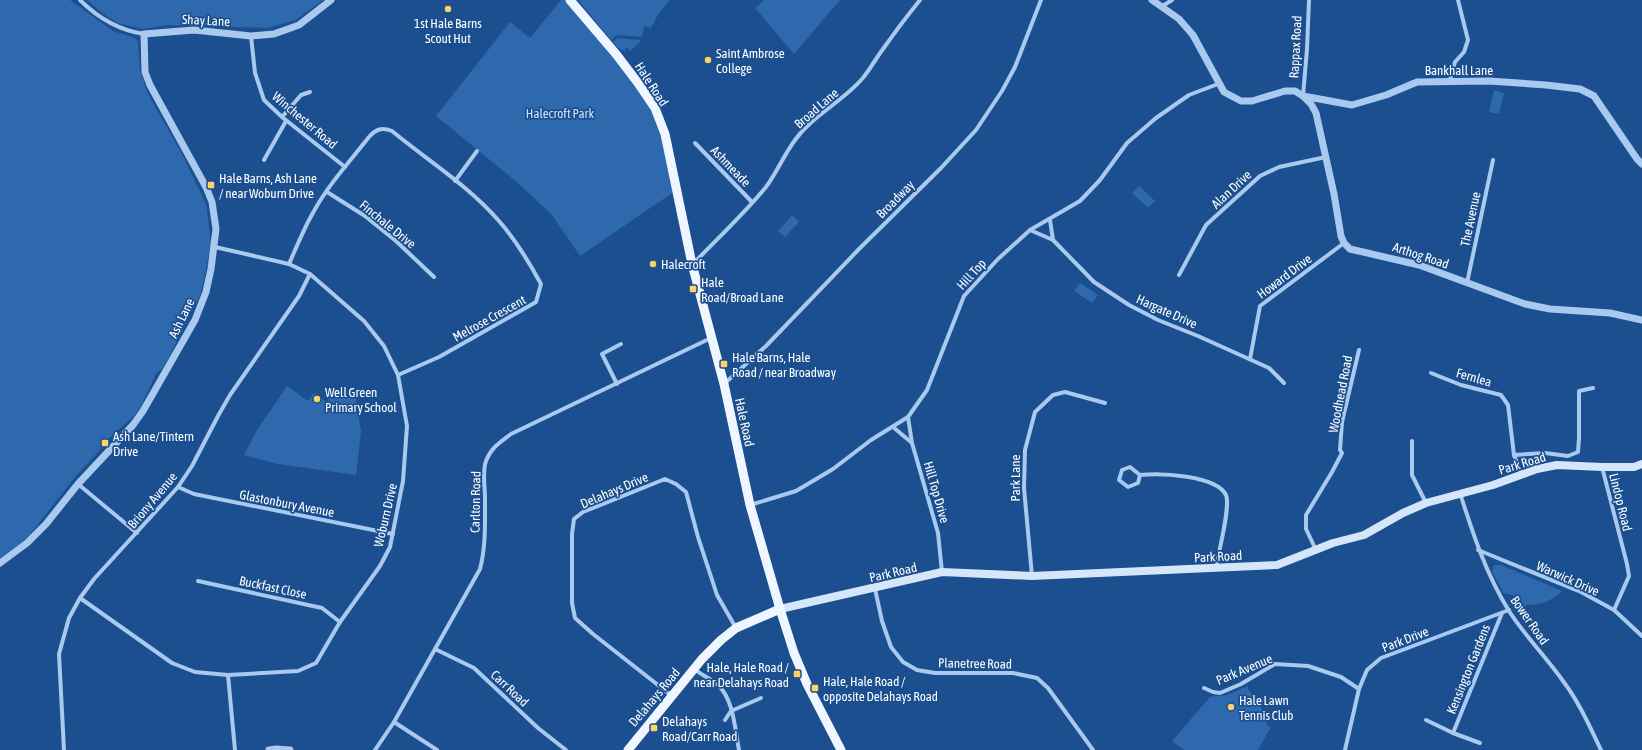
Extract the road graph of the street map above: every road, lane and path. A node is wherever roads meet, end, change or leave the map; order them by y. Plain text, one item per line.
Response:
1 (80, 0) edge
2 (331, 0) edge
3 (570, 0) edge
4 (920, 0) edge
5 (1041, 0) edge
6 (1152, 0) edge
7 (1172, 0) edge
8 (1309, 0) edge
9 (1458, 0) edge
10 (1161, 7) junction
11 (144, 34) junction
12 (251, 36) junction
13 (1450, 80) junction
14 (1218, 84) junction
15 (310, 92) dead end
16 (1303, 96) junction
17 (282, 117) junction
18 (286, 121) junction
19 (695, 143) dead end
20 (477, 151) dead end
21 (1326, 157) junction
22 (264, 160) dead end
23 (1493, 160) dead end
24 (1642, 164) edge
25 (345, 167) junction
26 (454, 181) junction
27 (327, 192) junction
28 (752, 202) junction
29 (1050, 220) junction
30 (1030, 230) junction
31 (1053, 240) junction
32 (1344, 243) junction
33 (215, 248) junction
34 (289, 264) junction
35 (692, 264) junction
36 (310, 274) junction
37 (1179, 275) dead end
38 (434, 277) dead end
39 (1467, 283) junction
40 (1642, 320) edge
41 (711, 338) junction
42 (622, 344) dead end
43 (1359, 350) dead end
44 (1250, 359) junction
45 (1431, 373) dead end
46 (398, 375) junction
47 (1284, 383) dead end
48 (617, 384) junction
49 (724, 384) junction
50 (1593, 388) dead end
51 (1105, 402) dead end
52 (908, 417) junction
53 (893, 426) junction
54 (1412, 441) dead end
55 (912, 443) junction
56 (1514, 455) junction
57 (1642, 464) edge
58 (1602, 467) junction
59 (1140, 474) junction
60 (1521, 474) junction
61 (78, 484) junction
62 (178, 487) junction
63 (1460, 493) junction
64 (1426, 503) junction
65 (750, 505) junction
66 (137, 533) junction
67 (393, 534) junction
68 (1316, 550) junction
69 (1478, 550) junction
70 (0, 563) edge
71 (1216, 568) junction
72 (942, 572) junction
73 (1032, 576) junction
74 (198, 581) dead end
75 (875, 589) junction
76 (80, 598) junction
77 (780, 609) junction
78 (1509, 610) junction
79 (1614, 610) junction
80 (1502, 613) junction
81 (340, 622) junction
82 (736, 628) junction
83 (1642, 636) edge
84 (435, 649) junction
85 (694, 669) junction
86 (228, 674) junction
87 (1204, 688) dead end
88 (1359, 689) junction
89 (672, 696) junction
90 (761, 698) dead end
91 (731, 711) junction
92 (725, 720) dead end
93 (1426, 720) dead end
94 (394, 722) junction
95 (1453, 733) junction
96 (1480, 743) dead end
97 (745, 748) dead end
98 (1090, 749) edge
99 (64, 750) edge
100 (235, 750) edge
101 (269, 750) edge
102 (290, 750) edge
103 (375, 750) edge
104 (437, 750) edge
105 (566, 750) edge
106 (628, 750) edge
107 (739, 750) edge
108 (841, 750) edge
109 (1345, 750) edge
110 (1602, 750) edge

1 - 11 street, Shay Lane
2 - 12 street, Shay Lane
3 - 35 main road, Hale Road
4 - 28 street, Broad Lane
5 - 49 street, Broadway
6 - 10 street, Bankhall Lane
7 - 10 street
8 - 16 street, Rappax Road
9 - 13 street
10 - 14 street, Bankhall Lane
11 - 12 street, Shay Lane
11 - 33 street, Ash Lane
12 - 17 street, Winchester Road
13 - 16 street, Bankhall Lane
13 - 24 street, Bankhall Lane
14 - 16 street, Bankhall Lane
14 - 29 street, Hill Top
15 - 17 street
16 - 21 street
17 - 18 street, Winchester Road
18 - 22 street
18 - 25 street, Winchester Road
19 - 28 street, Ashmeade
20 - 26 street
21 - 32 street
21 - 37 street, Alan Drive
23 - 39 street, The Avenue
25 - 26 street, Melrose Crescent
25 - 27 street, Melrose Crescent
26 - 46 street, Melrose Crescent
27 - 34 street, Melrose Crescent
27 - 38 street, Finchale Drive
28 - 35 street, Broad Lane
29 - 30 street, Hill Top
29 - 31 street
30 - 31 street, Hargate Drive
30 - 52 street, Hill Top
31 - 44 street, Hargate Drive
32 - 39 street, Arthog Road
32 - 44 street, Howard Drive
33 - 34 street, Woburn Drive
33 - 61 street, Ash Lane
34 - 36 street, Woburn Drive
35 - 41 main road, Hale Road
36 - 46 street, Woburn Drive
36 - 62 street, Briony Avenue
39 - 40 street, Arthog Road
41 - 48 street, Carlton Road
41 - 49 main road, Hale Road
42 - 48 street
43 - 68 street, Woodhead Road
44 - 47 street, Hargate Drive
45 - 56 street, Fernlea
46 - 67 street, Woburn Drive
48 - 84 street, Carlton Road
49 - 65 main road, Hale Road
50 - 56 street
51 - 73 street, Park Lane
52 - 53 street, Hill Top
52 - 55 street, Hill Top Drive
53 - 55 street
53 - 65 street, Hill Top
54 - 64 street
55 - 72 street, Hill Top Drive
56 - 60 street, Fernlea
57 - 58 main road, Park Road
58 - 60 main road, Park Road
58 - 79 street, Lindop Road
59 - 59 street
59 - 71 street
60 - 63 main road, Park Road
61 - 66 street
61 - 70 street, Ash Lane
62 - 66 street, Briony Avenue
62 - 67 street, Glastonbury Avenue
63 - 64 main road, Park Road
63 - 69 street, Bower Road
64 - 68 main road, Park Road
65 - 77 main road, Hale Road
66 - 76 street, Briony Avenue
67 - 81 street, Woburn Drive
68 - 71 main road, Park Road
69 - 78 street, Bower Road
69 - 79 street, Warwick Drive
71 - 73 main road, Park Road
72 - 73 main road, Park Road
72 - 75 main road, Park Road
74 - 81 street, Buckfast Close
75 - 77 main road, Park Road
75 - 98 street, Planetree Road
76 - 86 street, Woburn Drive
76 - 99 street, Briony Avenue
77 - 82 main road, Delahays Road
77 - 108 main road, Hale Road
78 - 80 street, Park Drive
78 - 110 street, Bower Road
79 - 83 street, Warwick Drive
80 - 88 street, Park Drive
80 - 95 street, Kensington Gardens
81 - 86 street, Woburn Drive
82 - 85 main road, Delahays Road
82 - 89 street, Delahays Drive
84 - 94 street, Carlton Road
84 - 105 street, Carr Road
85 - 89 main road, Delahays Road
85 - 91 street
86 - 100 street
87 - 88 street, Park Avenue
88 - 109 street, Park Drive
89 - 106 main road, Delahays Road
90 - 91 street
91 - 92 street
91 - 107 street
93 - 95 street, Kensington Gardens
94 - 103 street, Carlton Road
94 - 104 street
95 - 96 street, Kensington Gardens
97 - 107 street
101 - 102 street

